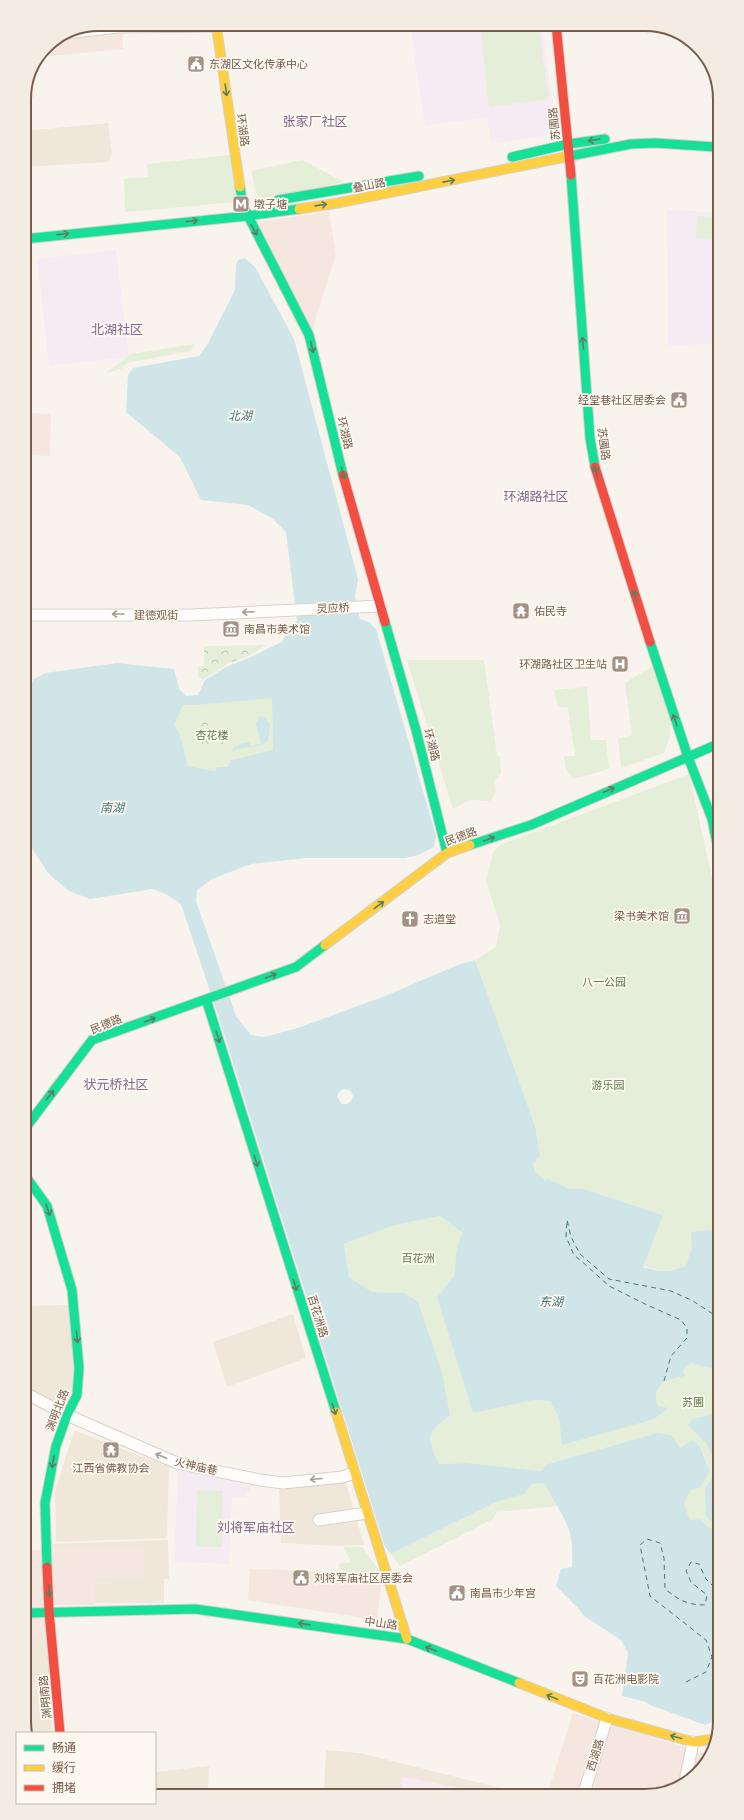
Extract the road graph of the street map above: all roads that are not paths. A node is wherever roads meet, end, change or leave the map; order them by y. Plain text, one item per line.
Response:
1 (217, 31) edge
2 (557, 31) edge
3 (634, 134) dead end
4 (657, 134) dead end
5 (612, 138) dead end
6 (568, 144) junction
7 (713, 147) edge
8 (570, 156) junction
9 (501, 159) dead end
10 (426, 174) dead end
11 (272, 201) dead end
12 (247, 216) junction
13 (31, 238) edge
14 (380, 606) junction
15 (287, 610) joint
16 (31, 615) edge
17 (713, 746) edge
18 (688, 757) junction
19 (713, 824) edge
20 (447, 853) junction
21 (206, 999) junction
22 (31, 1119) edge
23 (31, 1184) edge
24 (31, 1396) edge
25 (67, 1415) junction
26 (354, 1473) junction
27 (367, 1512) junction
28 (319, 1520) dead end
29 (49, 1611) junction
30 (31, 1613) edge
31 (407, 1639) junction
32 (607, 1718) junction
33 (60, 1732) edge
34 (710, 1740) edge
35 (693, 1742) junction
36 (686, 1775) edge
37 (585, 1789) edge

1 -> 12 main road, 环湖路
2 - 6 main road, 苏圃路
3 - 4 main road
5 -> 6 main road
6 - 8 main road, 苏圃路
6 - 9 main road
7 - 8 main road, 叠山路
12 -> 8 main road, 叠山路
18 -> 8 main road, 苏圃路
10 - 11 main road, 叠山路
13 -> 12 main road, 叠山路
12 -> 14 main road, 环湖路
14 - 15 street, 灵应桥
14 - 20 main road, 环湖路
15 -> 16 street, 建德观街
17 - 18 main road, 民德路
18 - 19 main road, 苏圃路
20 -> 18 main road, 民德路
21 -> 20 main road, 民德路
22 -> 21 main road, 民德路
21 -> 26 main road, 百花洲路
23 -> 25 main road, 渊明北路
24 - 25 street, 火神庙巷
26 -> 25 street, 火神庙巷
25 -> 29 main road, 渊明北路
26 - 27 main road, 百花洲路
27 - 28 street
27 - 31 main road, 百花洲路
29 - 30 main road, 中山路
31 -> 29 main road, 中山路
29 - 33 main road, 渊明南路
32 -> 31 main road, 中山路
35 -> 32 main road, 中山路
32 - 37 street, 西湖路
34 - 35 main road, 中山路
35 - 36 street

